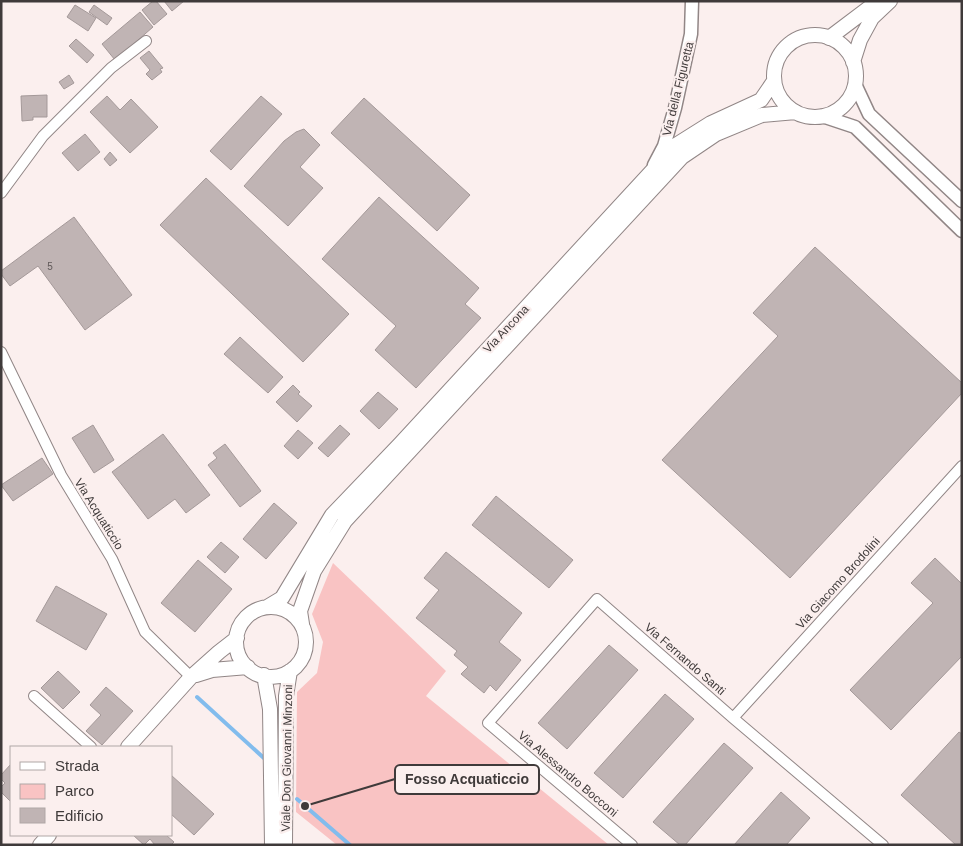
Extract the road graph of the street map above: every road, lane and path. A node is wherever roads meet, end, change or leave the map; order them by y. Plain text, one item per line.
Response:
1 (692, 1) edge
2 (878, 1) edge
3 (890, 1) edge
4 (829, 38) junction
5 (146, 41) dead end
6 (853, 62) junction
7 (774, 82) junction
8 (855, 84) junction
9 (796, 112) junction
10 (822, 116) junction
11 (649, 174) junction
12 (1, 193) edge
13 (962, 201) edge
14 (962, 231) edge
15 (3, 358) edge
16 (962, 466) edge
17 (267, 607) junction
18 (302, 624) junction
19 (237, 638) junction
20 (248, 667) junction
21 (290, 671) junction
22 (264, 675) junction
23 (190, 677) junction
24 (34, 696) dead end
25 (733, 718) junction
26 (488, 723) joint
27 (90, 746) edge
28 (129, 746) edge
29 (272, 845) edge
30 (285, 845) edge
31 (632, 845) edge
32 (883, 845) edge

1 - 11 street, Via della Figuretta
2 - 4 main road
3 - 6 main road
4 - 6 main road
4 - 7 main road, Via Ancona
5 - 12 street
6 - 8 main road
7 - 9 main road
7 - 11 main road, Via Ancona
8 - 10 main road
8 - 13 street
9 - 10 main road, Via Ancona
9 - 18 main road, Via Ancona
10 - 14 street
11 - 17 main road, Via Ancona
15 - 23 street, Via Acquaticcio
16 - 25 street, Via Giacomo Brodolini
17 - 18 main road
17 - 19 main road
18 - 21 main road
19 - 20 main road
19 - 23 main road
20 - 22 main road
20 - 23 main road
21 - 22 main road
21 - 30 main road, Viale Don Giovanni Minzoni
22 - 29 main road, Viale Don Giovanni Minzoni
23 - 28 main road
24 - 27 street
25 - 26 street, Via Fernando Santi
25 - 32 street, Via Fernando Santi
26 - 31 street, Via Alessandro Bocconi

